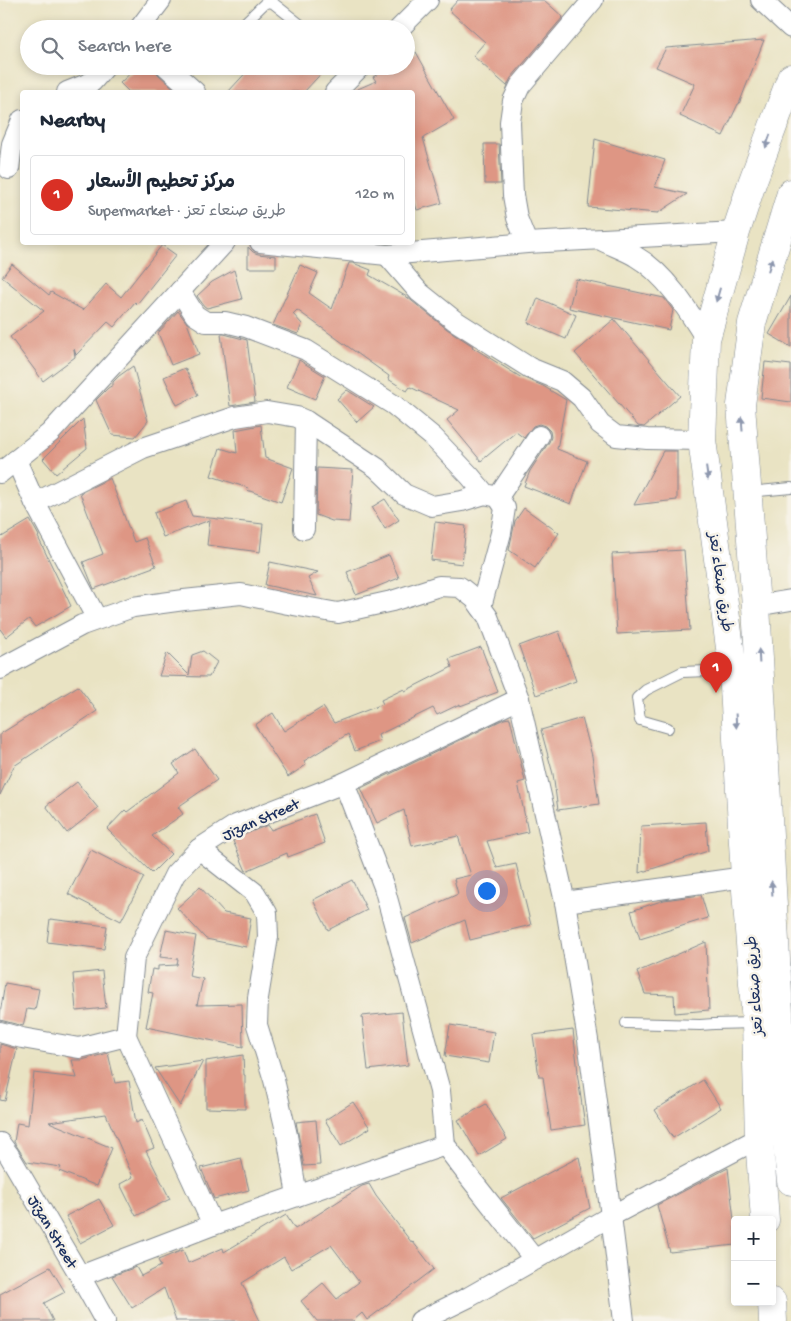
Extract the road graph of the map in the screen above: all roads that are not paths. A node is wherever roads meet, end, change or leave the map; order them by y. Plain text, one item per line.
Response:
1 (162, 0) edge
2 (428, 0) edge
3 (593, 0) edge
4 (761, 0) edge
5 (147, 20) edge
6 (247, 20) edge
7 (295, 20) edge
8 (408, 20) edge
9 (791, 28) edge
10 (98, 75) edge
11 (176, 75) edge
12 (351, 75) edge
13 (791, 78) edge
14 (71, 90) edge
15 (193, 90) edge
16 (337, 90) edge
17 (20, 125) edge
18 (10, 170) edge
19 (752, 183) junction
20 (790, 194) edge
21 (736, 232) junction
22 (786, 233) edge
23 (600, 239) junction
24 (527, 243) junction
25 (222, 245) edge
26 (290, 245) edge
27 (388, 255) junction
28 (180, 291) junction
29 (706, 339) junction
30 (306, 421) junction
31 (539, 436) dead end
32 (702, 440) junction
33 (16, 460) junction
34 (0, 474) edge
35 (791, 488) edge
36 (747, 492) junction
37 (491, 496) junction
38 (35, 504) junction
39 (304, 529) dead end
40 (791, 600) edge
41 (756, 606) junction
42 (481, 607) junction
43 (97, 620) junction
44 (0, 669) edge
45 (733, 670) junction
46 (519, 699) junction
47 (668, 728) dead end
48 (344, 783) junction
49 (199, 849) junction
50 (745, 877) junction
51 (565, 902) junction
52 (783, 928) edge
53 (626, 1023) dead end
54 (756, 1023) junction
55 (0, 1032) edge
56 (126, 1036) junction
57 (759, 1138) junction
58 (0, 1143) edge
59 (445, 1145) junction
60 (791, 1181) edge
61 (297, 1196) junction
62 (611, 1216) junction
63 (765, 1216) edge
64 (213, 1225) junction
65 (535, 1260) junction
66 (80, 1276) junction
67 (772, 1306) edge
68 (105, 1321) edge
69 (420, 1321) edge
70 (624, 1321) edge
71 (773, 1321) edge

1 - 5 street
2 - 8 street
3 - 24 street
4 - 9 street
6 - 7 lane
10 - 14 street
11 - 15 street
12 - 16 street
13 -> 19 highway, طريق صنعاء تعز
17 - 18 street
19 - 20 highway
19 - 21 highway, طريق صنعاء تعز
20 - 22 highway, طريق صنعاء تعز
21 - 23 street
21 -> 29 highway, طريق صنعاء تعز
36 -> 22 highway, طريق صنعاء تعز
23 - 24 street
23 - 29 street
24 - 27 street
25 - 28 street
26 - 27 street
27 - 32 street
28 - 33 street
28 - 37 street
29 - 32 highway, طريق صنعاء تعز
30 - 37 street
30 - 38 street
30 - 39 street
31 - 37 street
32 -> 45 highway, طريق صنعاء تعز
33 - 34 street
33 - 38 street
35 - 36 lane
36 - 41 highway, طريق صنعاء تعز
37 - 42 street
38 - 43 street
40 - 41 street
52 -> 41 highway, طريق صنعاء تعز
42 - 43 street
42 - 46 street
43 - 44 street
45 - 47 lane
45 -> 50 highway, طريق صنعاء تعز
46 - 48 street, Jizan Street
46 - 51 street
48 - 49 street, Jizan Street
48 - 59 street
49 - 56 street, Jizan Street
49 - 61 street
50 - 51 street
50 - 54 highway, طريق صنعاء تعز
51 - 62 street
52 - 60 highway, طريق صنعاء تعز
53 - 54 lane
54 - 57 highway, طريق صنعاء تعز
55 - 56 street
56 - 64 street
57 - 62 street
57 - 63 highway, طريق صنعاء تعز
58 - 66 street, Jizan Street
59 - 61 street
59 - 65 street
61 - 64 street
62 - 65 street
62 - 70 street
64 - 66 street
65 - 69 street
66 - 68 street, Jizan Street
67 - 71 highway

